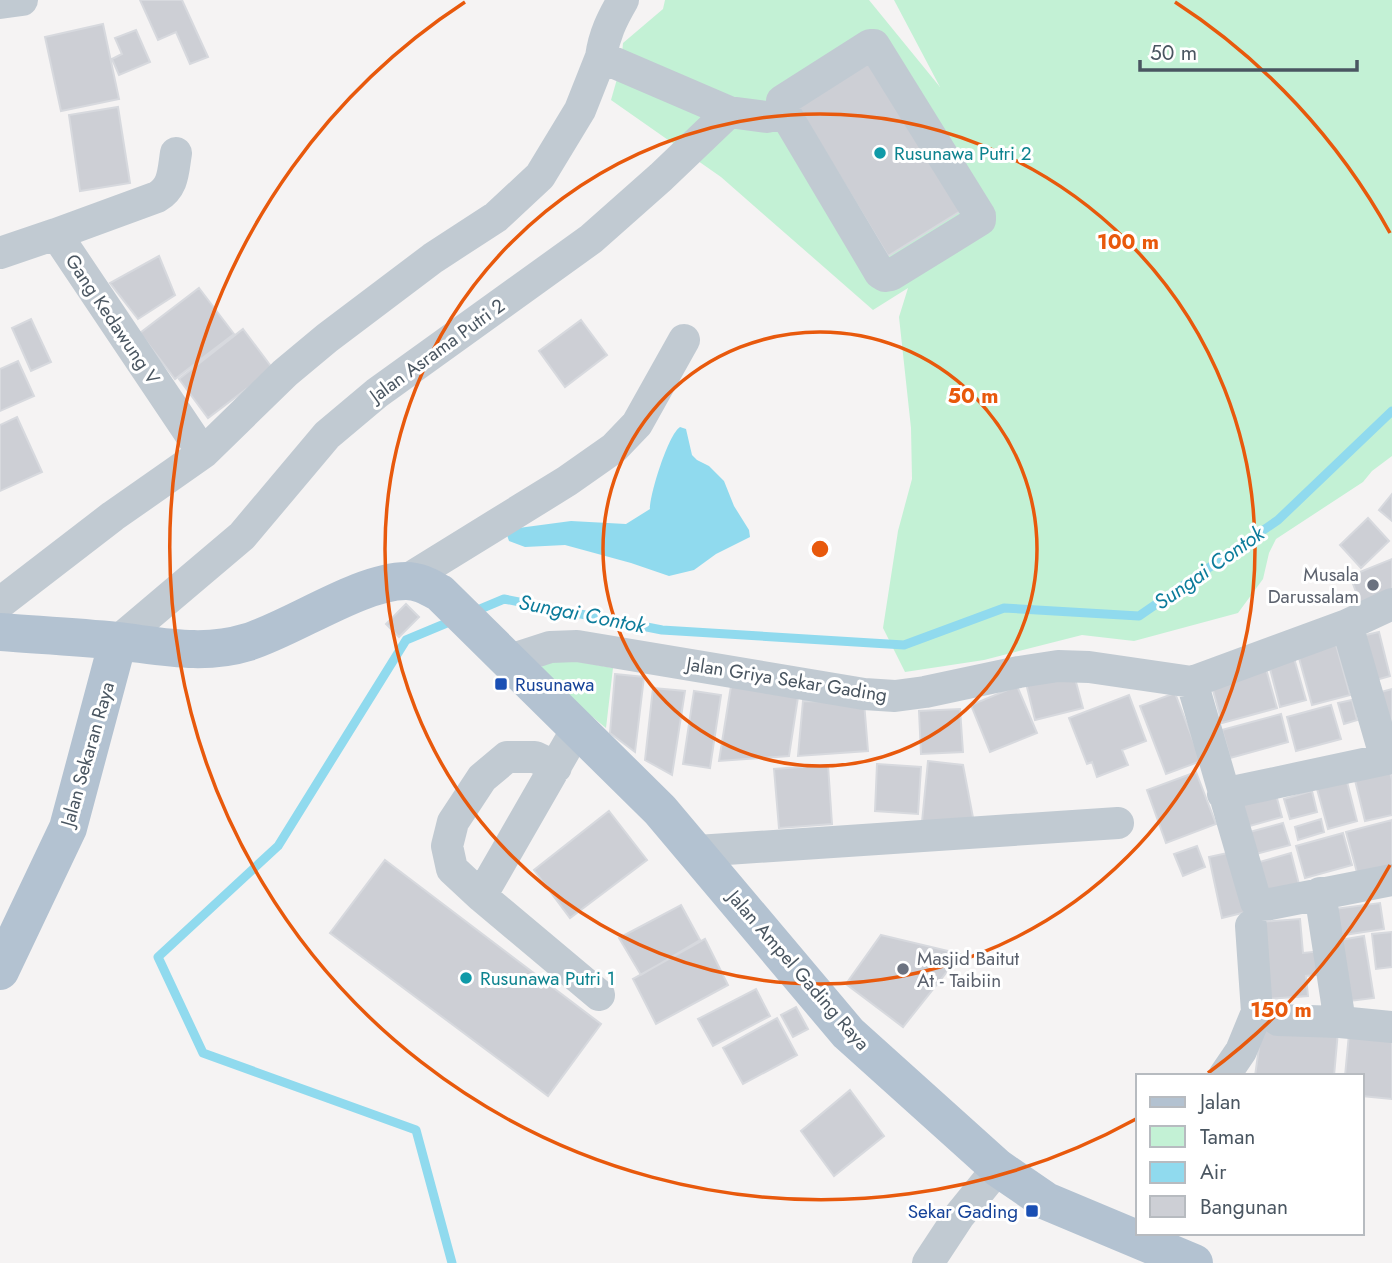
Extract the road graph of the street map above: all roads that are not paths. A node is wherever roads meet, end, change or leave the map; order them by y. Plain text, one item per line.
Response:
1 (22, 0) edge
2 (623, 0) edge
3 (0, 3) edge
4 (601, 57) junction
5 (729, 112) junction
6 (785, 113) junction
7 (176, 153) dead end
8 (56, 234) junction
9 (0, 253) edge
10 (684, 340) dead end
11 (203, 453) junction
12 (405, 581) junction
13 (0, 603) edge
14 (1392, 604) edge
15 (1347, 625) junction
16 (0, 632) edge
17 (118, 641) junction
18 (496, 650) junction
19 (1192, 682) junction
20 (577, 729) junction
21 (1389, 758) edge
22 (556, 766) junction
23 (1223, 794) junction
24 (1118, 823) dead end
25 (697, 850) junction
26 (1392, 880) edge
27 (1320, 893) junction
28 (481, 896) junction
29 (1251, 926) dead end
30 (0, 971) edge
31 (598, 995) dead end
32 (1278, 1020) dead end
33 (1340, 1023) junction
34 (1392, 1027) edge
35 (1225, 1074) edge
36 (998, 1168) junction
37 (1136, 1232) edge
38 (1161, 1240) edge
39 (928, 1263) edge
40 (1194, 1263) edge

1 - 3 street
2 - 4 street
4 - 5 street
4 - 11 street
5 - 6 street
5 - 17 street, Jalan Asrama Putri 2
6 - 6 street
7 - 8 street
8 - 9 street, Gang Kedawung V
8 - 11 street, Gang Kedawung V
10 - 12 street
11 - 13 street
12 - 17 main road
12 - 18 main road, Jalan Ampel Gading Raya
14 - 15 street, Jalan Griya Sekar Gading
15 - 19 street, Jalan Griya Sekar Gading
15 - 21 street
16 - 17 main road
17 - 30 main road, Jalan Sekaran Raya
18 - 19 street, Jalan Griya Sekar Gading
18 - 20 main road, Jalan Ampel Gading Raya
19 - 23 street
20 - 22 street
20 - 25 main road, Jalan Ampel Gading Raya
21 - 23 street
22 - 28 street
22 - 28 street
23 - 27 street
24 - 25 street
25 - 36 main road, Jalan Ampel Gading Raya
26 - 27 street
27 - 33 street
28 - 31 street
29 - 35 street
32 - 33 street
33 - 34 street
36 - 37 main road, Jalan Ampel Gading Raya
36 - 39 street
38 - 40 main road, Jalan Ampel Gading Raya

